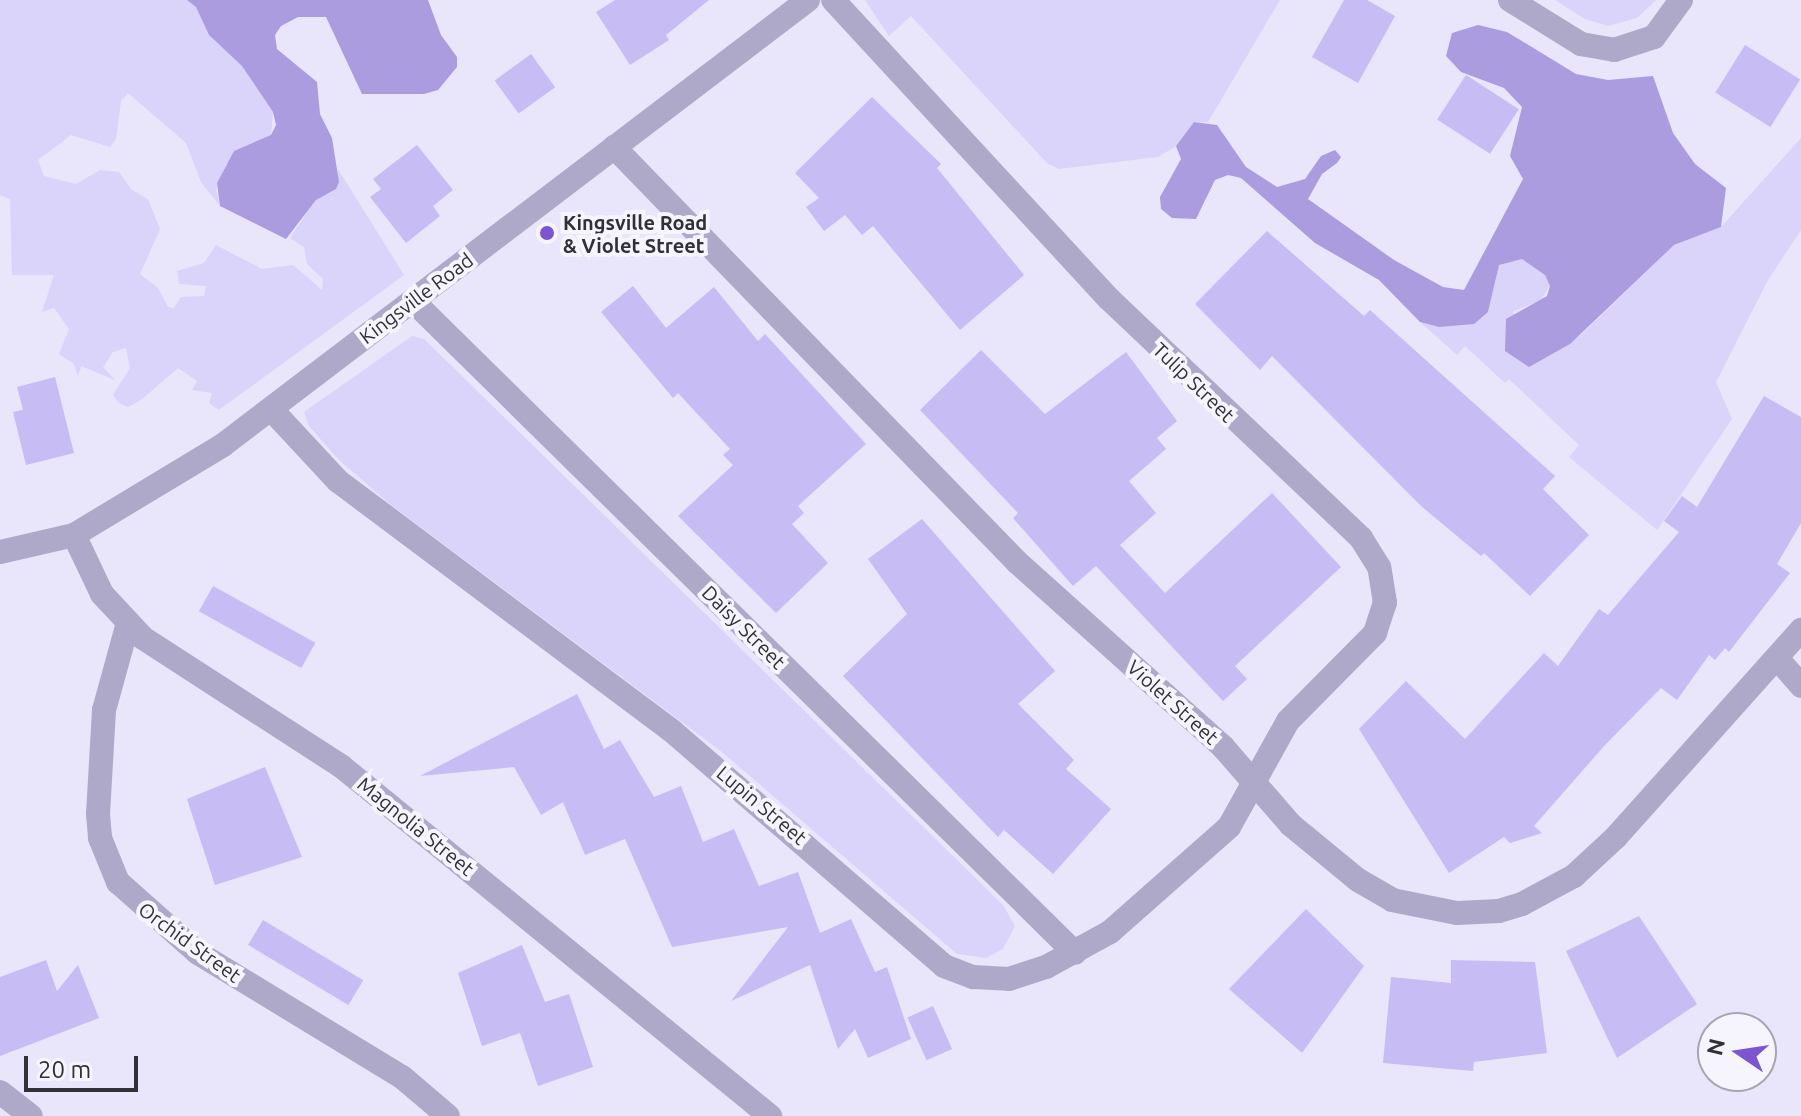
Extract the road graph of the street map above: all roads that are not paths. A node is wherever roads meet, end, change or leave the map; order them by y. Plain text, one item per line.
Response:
1 (808, 0) edge
2 (833, 0) edge
3 (1510, 0) edge
4 (1681, 0) edge
5 (614, 147) junction
6 (413, 301) junction
7 (271, 409) junction
8 (74, 535) junction
9 (0, 552) edge
10 (128, 623) junction
11 (1801, 630) edge
12 (1777, 658) junction
13 (1801, 686) edge
14 (1254, 783) junction
15 (1075, 953) junction
16 (0, 1092) edge
17 (31, 1116) edge
18 (448, 1116) edge
19 (770, 1116) edge

1 - 5 street, Kingsville Road
2 - 14 street, Tulip Street
3 - 4 street
5 - 6 street, Kingsville Road
5 - 14 street, Violet Street
6 - 7 street, Kingsville Road
6 - 15 street, Daisy Street
7 - 8 street, Kingsville Road
7 - 15 street, Lupin Street
8 - 9 street, Kingsville Road
8 - 10 street, Magnolia Street
10 - 18 street, Orchid Street
10 - 19 street, Magnolia Street
11 - 12 street, Violet Street
12 - 13 street
12 - 14 street, Violet Street
14 - 15 street, Lupin Street
16 - 17 street

